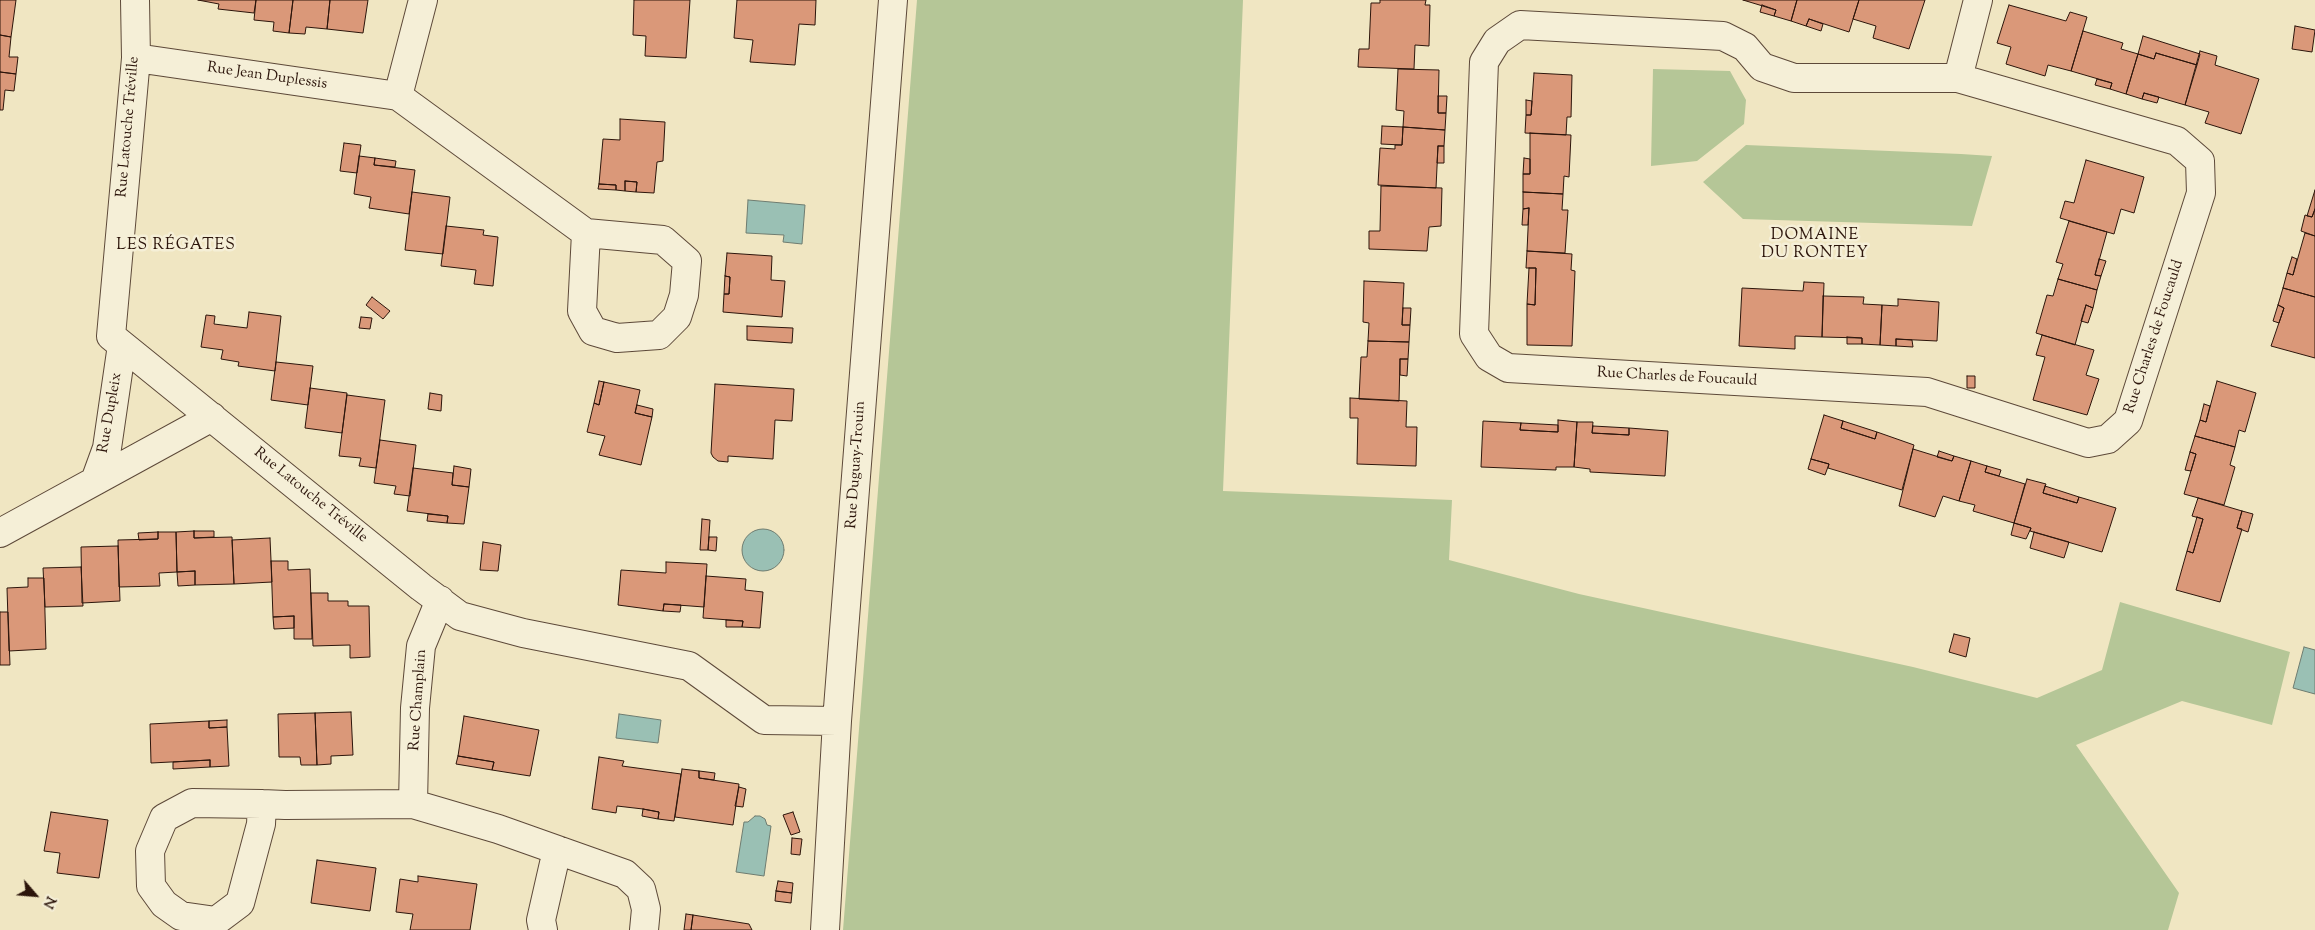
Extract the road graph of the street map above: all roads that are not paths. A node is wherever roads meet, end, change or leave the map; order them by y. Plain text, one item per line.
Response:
1 (135, 0) edge
2 (424, 0) edge
3 (893, 0) edge
4 (1978, 0) edge
5 (136, 58) junction
6 (1958, 78) junction
7 (398, 96) junction
8 (586, 233) junction
9 (122, 345) junction
10 (212, 417) junction
11 (95, 481) junction
12 (0, 533) edge
13 (440, 600) junction
14 (837, 721) junction
15 (262, 804) junction
16 (413, 804) junction
17 (557, 850) junction
18 (543, 930) edge
19 (644, 930) edge
20 (825, 930) edge

1 - 5 street, Rue Latouche Tréville
2 - 7 street
3 - 14 street, Rue Duguay-Trouin
4 - 6 street
5 - 7 street, Rue Jean Duplessis
5 - 9 street, Rue Latouche Tréville
6 - 6 street, Rue Charles de Foucauld
7 - 8 street, Rue Jean Duplessis
8 - 8 street
9 - 10 street, Rue Latouche Tréville
9 - 11 street, Rue Dupleix
10 - 11 street, Rue Dupleix
10 - 13 street, Rue Latouche Tréville
11 - 12 street, Rue Dupleix
13 - 14 street, Rue Latouche Tréville
13 - 16 street, Rue Champlain
14 - 20 street, Rue Duguay-Trouin
15 - 15 street
15 - 16 street
16 - 17 street
17 - 18 street
17 - 19 street

